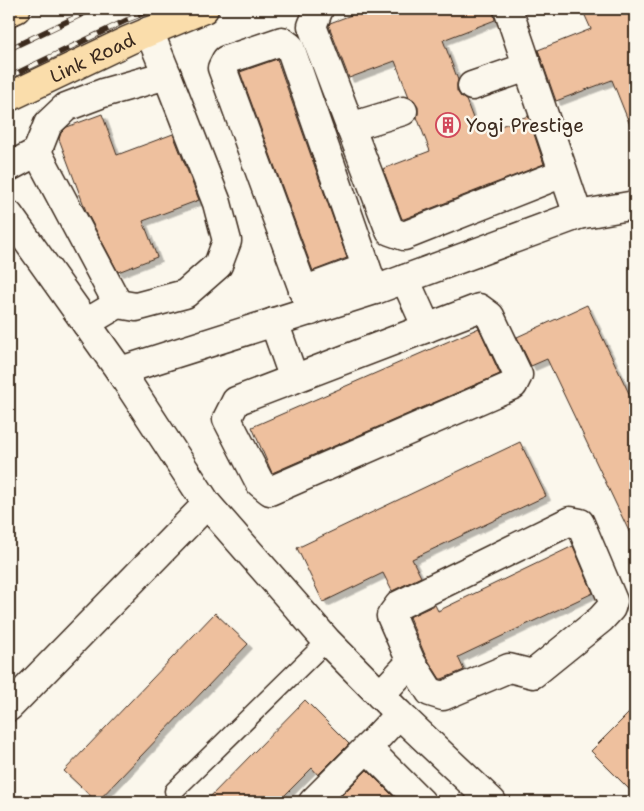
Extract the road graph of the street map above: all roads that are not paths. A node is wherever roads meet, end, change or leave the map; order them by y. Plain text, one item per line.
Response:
1 (16, 9) edge
2 (204, 9) edge
3 (319, 9) edge
4 (508, 9) edge
5 (9, 12) edge
6 (149, 31) junction
7 (527, 67) junction
8 (168, 75) junction
9 (472, 86) dead end
10 (9, 97) edge
11 (403, 111) dead end
12 (350, 127) junction
13 (37, 152) junction
14 (9, 167) edge
15 (563, 174) junction
16 (635, 204) edge
17 (9, 215) edge
18 (578, 215) junction
19 (420, 230) junction
20 (437, 267) junction
21 (371, 279) junction
22 (405, 280) junction
23 (307, 301) junction
24 (118, 304) junction
25 (274, 322) junction
26 (86, 323) junction
27 (427, 328) junction
28 (120, 371) junction
29 (294, 379) junction
30 (207, 504) junction
31 (327, 641) junction
32 (411, 662) junction
33 (389, 705) junction
34 (9, 707) edge
35 (367, 748) junction
36 (174, 791) dead end
37 (317, 801) edge
38 (421, 802) edge
39 (492, 802) edge

1 - 5 main road
2 - 6 main road, Link Road
3 - 12 street
4 - 7 street
6 - 8 street
6 - 10 main road, Link Road
7 - 9 street
7 - 15 street
8 - 13 street
8 - 24 street
11 - 12 street
12 - 19 street
13 - 14 street
13 - 24 street
15 - 18 street
15 - 19 street
16 - 18 street
17 - 26 street
18 - 20 street
19 - 20 street
20 - 22 street
21 - 22 street
21 - 23 street
21 - 23 street
22 - 27 street
23 - 25 street
24 - 26 street
25 - 28 street
25 - 29 street
26 - 28 street
27 - 29 street
27 - 29 street
28 - 30 street
30 - 31 street
30 - 34 street
31 - 33 street
31 - 36 lane
32 - 32 street
32 - 33 street
33 - 35 street
33 - 39 street
35 - 37 street
35 - 38 street

